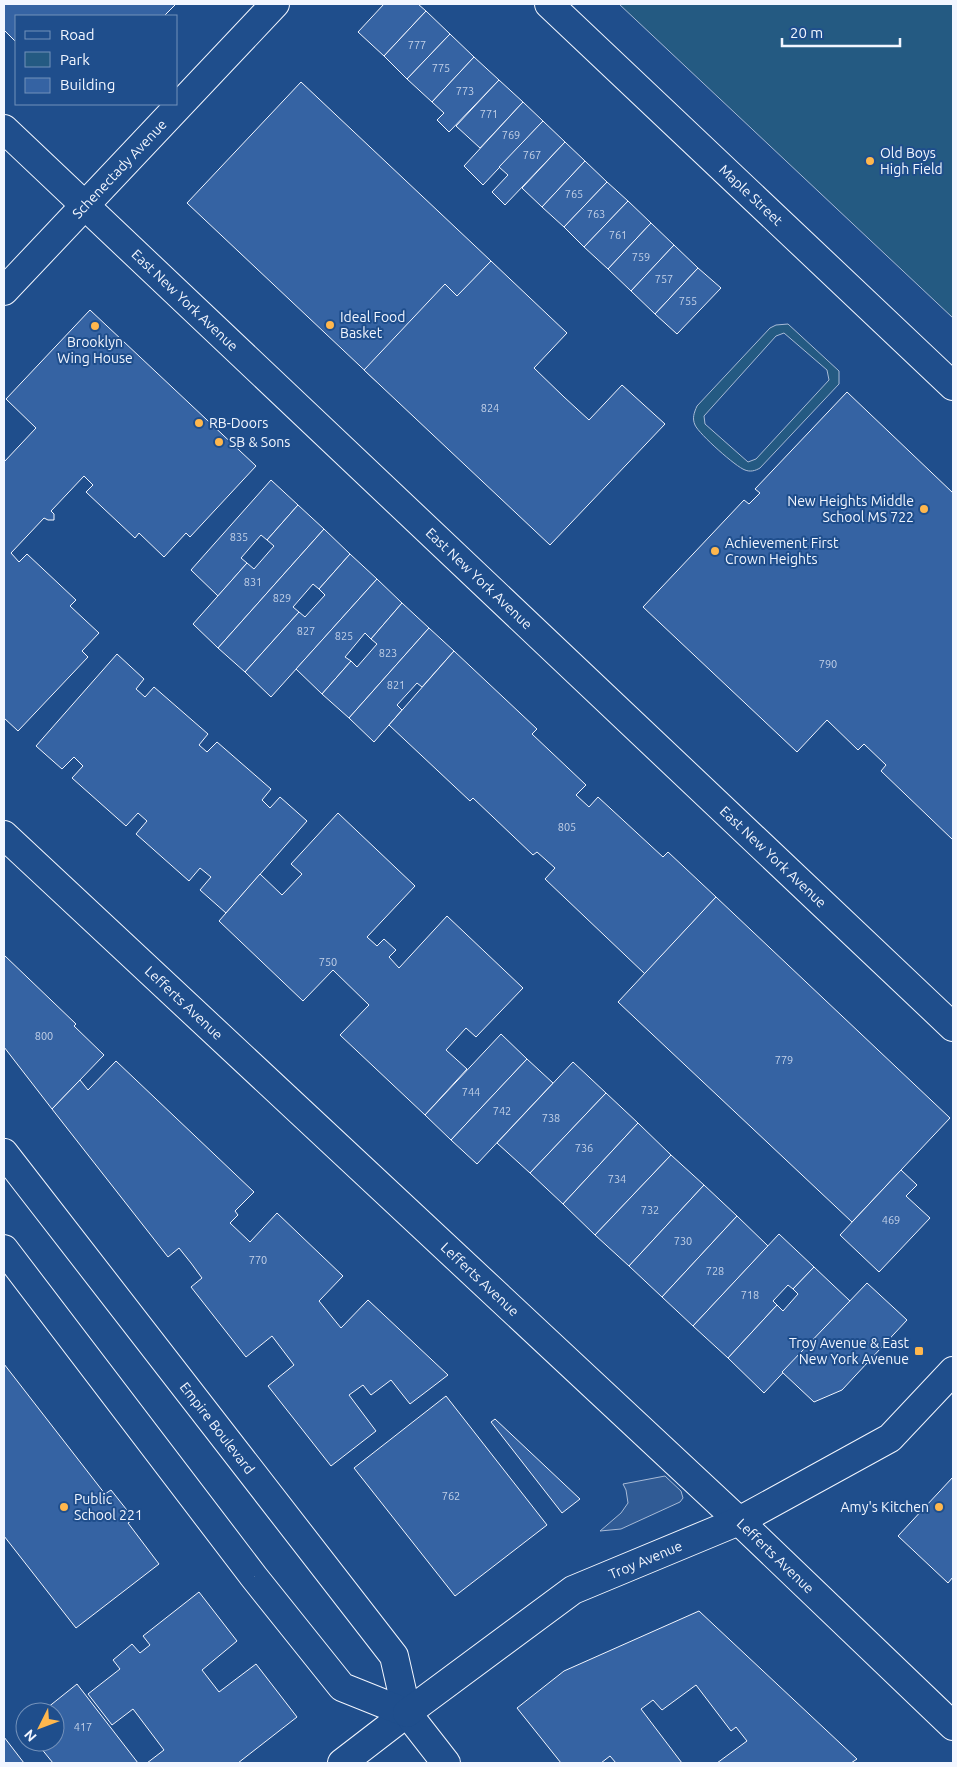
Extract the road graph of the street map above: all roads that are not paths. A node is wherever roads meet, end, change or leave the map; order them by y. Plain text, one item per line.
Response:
1 (275, 4) edge
2 (549, 4) edge
3 (4, 129) edge
4 (84, 206) junction
5 (4, 291) edge
6 (953, 386) edge
7 (4, 835) edge
8 (953, 1026) edge
9 (4, 1152) edge
10 (4, 1249) edge
11 (953, 1371) edge
12 (739, 1521) junction
13 (407, 1713) junction
14 (953, 1726) edge
15 (342, 1763) edge
16 (446, 1763) edge

1 - 4 main road, Schenectady Avenue
2 - 6 main road, Maple Street
3 - 4 main road, East New York Avenue
4 - 5 main road, Schenectady Avenue
4 - 8 main road, East New York Avenue
7 - 12 main road, Lefferts Avenue
9 - 13 main road, Empire Boulevard
10 - 13 main road
11 - 12 main road, Troy Avenue
12 - 13 main road, Troy Avenue
12 - 14 main road, Lefferts Avenue
13 - 15 main road, Troy Avenue
13 - 16 main road, Empire Boulevard

